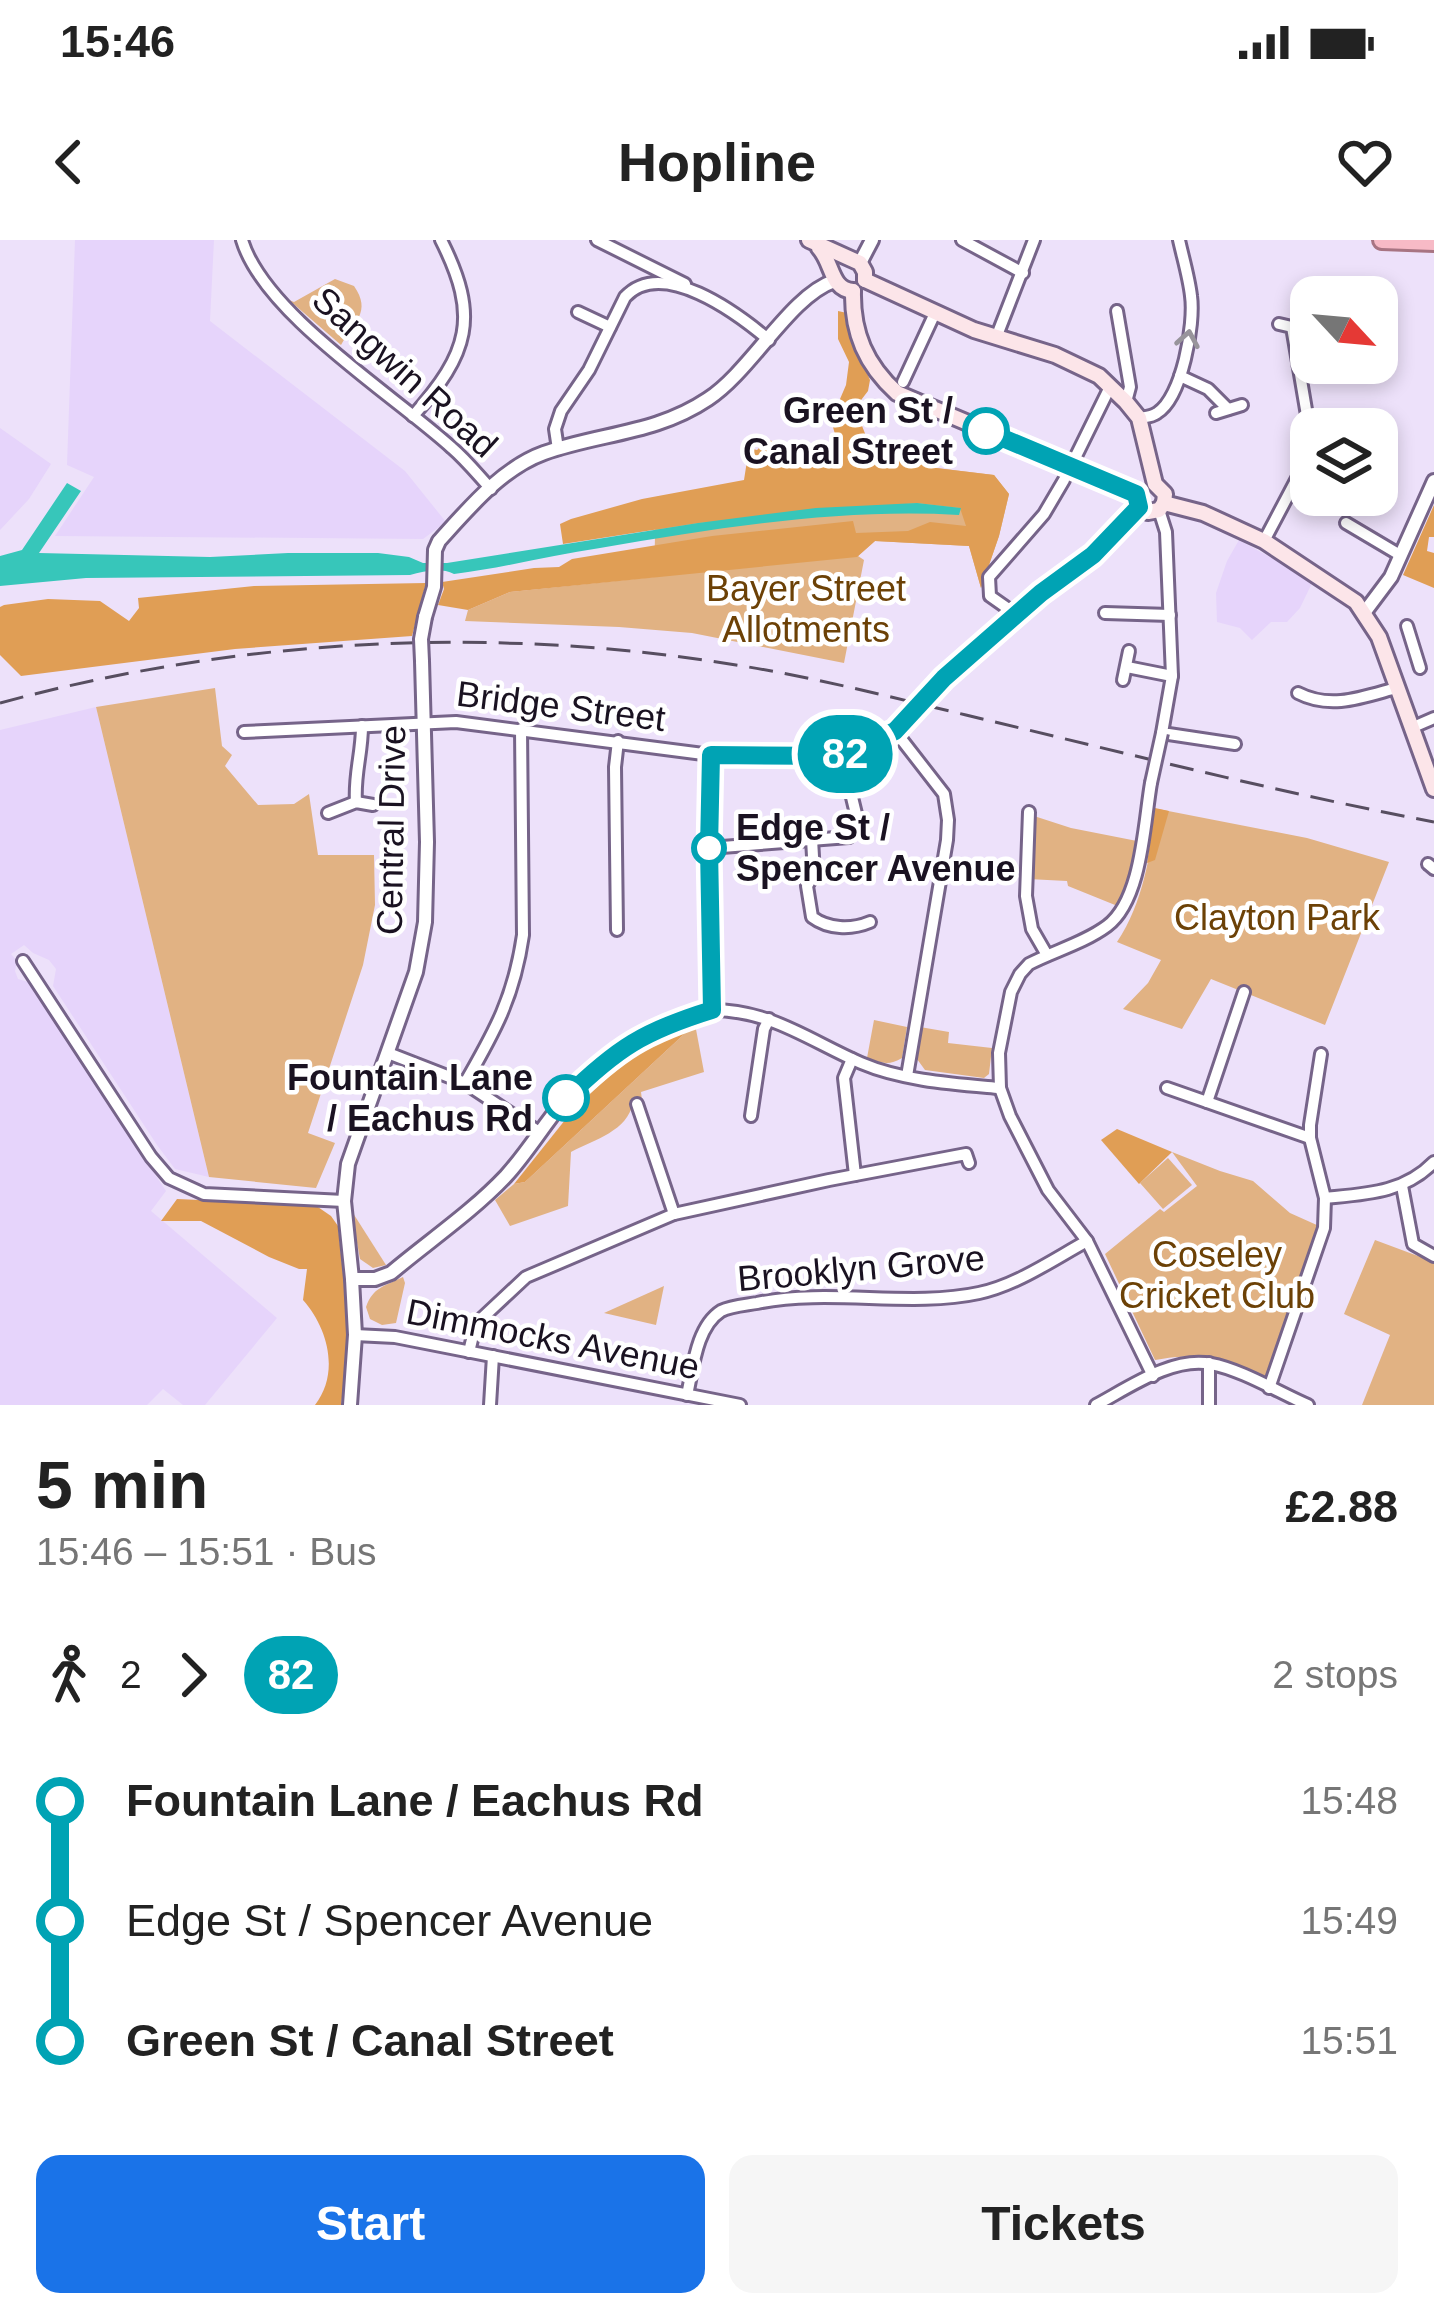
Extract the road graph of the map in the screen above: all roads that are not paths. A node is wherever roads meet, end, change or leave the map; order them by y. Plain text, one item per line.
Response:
1 (242, 240) edge
2 (440, 240) edge
3 (597, 240) edge
4 (872, 240) edge
5 (962, 240) edge
6 (1034, 240) edge
7 (1179, 240) edge
8 (1382, 240) edge
9 (811, 241) edge
10 (1434, 242) edge
11 (854, 261) junction
12 (1023, 273) junction
13 (834, 277) junction
14 (859, 286) junction
15 (695, 290) junction
16 (1118, 311) dead end
17 (578, 312) dead end
18 (935, 313) junction
19 (1280, 324) dead end
20 (610, 327) junction
21 (996, 338) junction
22 (769, 340) junction
23 (1180, 376) junction
24 (903, 382) dead end
25 (1110, 387) junction
26 (1126, 402) junction
27 (1306, 408) edge
28 (1228, 409) dead end
29 (413, 416) junction
30 (1138, 418) junction
31 (558, 449) junction
32 (1076, 456) dead end
33 (1064, 480) dead end
34 (1434, 481) edge
35 (1155, 484) junction
36 (490, 489) junction
37 (1290, 489) edge
38 (1039, 496) dead end
39 (1138, 500) junction
40 (1051, 502) junction
41 (1162, 507) junction
42 (1346, 523) dead end
43 (1264, 541) junction
44 (1400, 555) junction
45 (1105, 614) dead end
46 (1364, 614) junction
47 (1017, 615) junction
48 (1169, 615) junction
49 (1406, 626) dead end
50 (1414, 649) junction
51 (1130, 651) dead end
52 (1387, 657) junction
53 (1420, 668) dead end
54 (1172, 676) junction
55 (1396, 688) junction
56 (1298, 693) dead end
57 (1434, 718) edge
58 (422, 722) junction
59 (362, 726) junction
60 (898, 728) junction
61 (1411, 728) junction
62 (521, 729) junction
63 (244, 732) dead end
64 (1162, 734) junction
65 (618, 742) junction
66 (1235, 744) dead end
67 (711, 755) junction
68 (842, 756) junction
69 (1434, 789) edge
70 (356, 802) junction
71 (373, 805) dead end
72 (1028, 812) dead end
73 (328, 813) dead end
74 (812, 839) junction
75 (709, 848) junction
76 (870, 922) dead end
77 (617, 930) dead end
78 (1047, 955) junction
79 (23, 961) dead end
80 (1244, 992) dead end
81 (712, 1010) junction
82 (769, 1019) junction
83 (388, 1053) junction
84 (852, 1059) junction
85 (1323, 1062) dead end
86 (907, 1076) junction
87 (465, 1083) junction
88 (1000, 1088) junction
89 (1167, 1088) dead end
90 (1207, 1102) junction
91 (637, 1104) dead end
92 (751, 1116) dead end
93 (539, 1132) junction
94 (1310, 1138) junction
95 (1434, 1162) edge
96 (969, 1163) dead end
97 (855, 1175) junction
98 (1402, 1186) junction
99 (1325, 1198) junction
100 (344, 1201) junction
101 (674, 1214) junction
102 (1088, 1241) junction
103 (1434, 1256) edge
104 (352, 1279) junction
105 (356, 1335) junction
106 (469, 1352) junction
107 (493, 1356) junction
108 (1209, 1363) junction
109 (1153, 1376) junction
110 (1269, 1388) junction
111 (687, 1395) junction
112 (350, 1405) edge
113 (490, 1405) edge
114 (740, 1405) edge
115 (1096, 1405) edge
116 (1209, 1405) edge
117 (1308, 1405) edge

1 - 29 street, Sangwin Road
2 - 29 street
3 - 15 street
4 - 11 street
5 - 12 street
6 - 12 street
23 -> 7 street
8 - 10 highway
9 - 11 main road
9 - 13 main road
11 - 13 main road
11 - 14 main road
12 - 21 street
13 - 14 main road
13 - 22 street
14 - 18 main road
14 - 39 main road
15 - 20 street
15 - 22 street
16 - 26 street
17 - 20 street
18 - 21 main road
18 - 24 street
19 - 27 street
20 - 31 street
21 - 25 main road
22 - 31 street
23 - 28 street
23 - 30 street
25 - 26 main road
25 - 32 street
26 - 30 main road
29 - 36 street, Sangwin Road
30 - 35 main road
31 - 36 street
33 - 40 street
34 - 44 street
35 - 39 main road
35 - 41 main road
36 - 58 street, Central Drive, bridge
37 - 43 street
38 - 40 street
39 - 41 main road
39 - 47 street
40 - 47 street
41 - 43 main road
41 - 48 street
42 - 44 street
43 - 46 main road
44 - 46 street
45 - 48 street
46 - 52 main road
47 - 60 street, bridge
48 - 54 street
49 - 50 street
50 - 52 street
50 - 53 street
51 - 54 street
52 - 55 main road
54 - 64 street
55 - 56 street
55 - 61 main road
57 - 61 street
58 - 59 street, Bridge Street
58 - 62 street, Bridge Street
58 - 83 street, Central Drive
59 - 63 street, Bridge Street
59 - 70 street
60 - 68 street, Bridge Street
60 - 86 street
61 - 69 main road
62 - 65 street, Bridge Street
62 - 87 street
64 - 66 street
64 - 78 street, bridge
65 - 67 street, Bridge Street
65 - 77 street
67 - 68 street, Bridge Street
67 - 75 street
68 - 74 street
70 - 71 street
70 - 73 street
72 - 78 street
74 - 75 street
74 - 76 street
75 - 81 street
78 - 88 street
79 - 100 street
80 - 90 street
81 - 82 street
81 - 93 street
82 - 84 street
82 - 92 street
83 - 87 street
83 - 100 street, Central Drive
84 - 86 street
84 - 97 street
85 - 94 street
86 - 88 street
87 - 93 street
88 - 102 street
89 - 90 street
90 - 94 street
91 - 101 street
93 - 104 street
94 - 99 street
95 - 98 street
96 - 97 street
97 - 101 street
98 - 99 street
98 - 103 street
99 - 110 street
100 - 104 street, Central Drive
101 - 106 street
102 - 109 street
102 - 111 street, Brooklyn Grove
104 - 105 street, Central Drive
105 - 106 street, Dimmocks Avenue
105 - 112 street, Central Drive
106 - 107 street, Dimmocks Avenue
107 - 111 street, Dimmocks Avenue
107 - 113 street
108 - 109 street
108 - 110 street
108 - 116 street
109 - 115 street
110 - 117 street
111 - 114 street, Dimmocks Avenue

